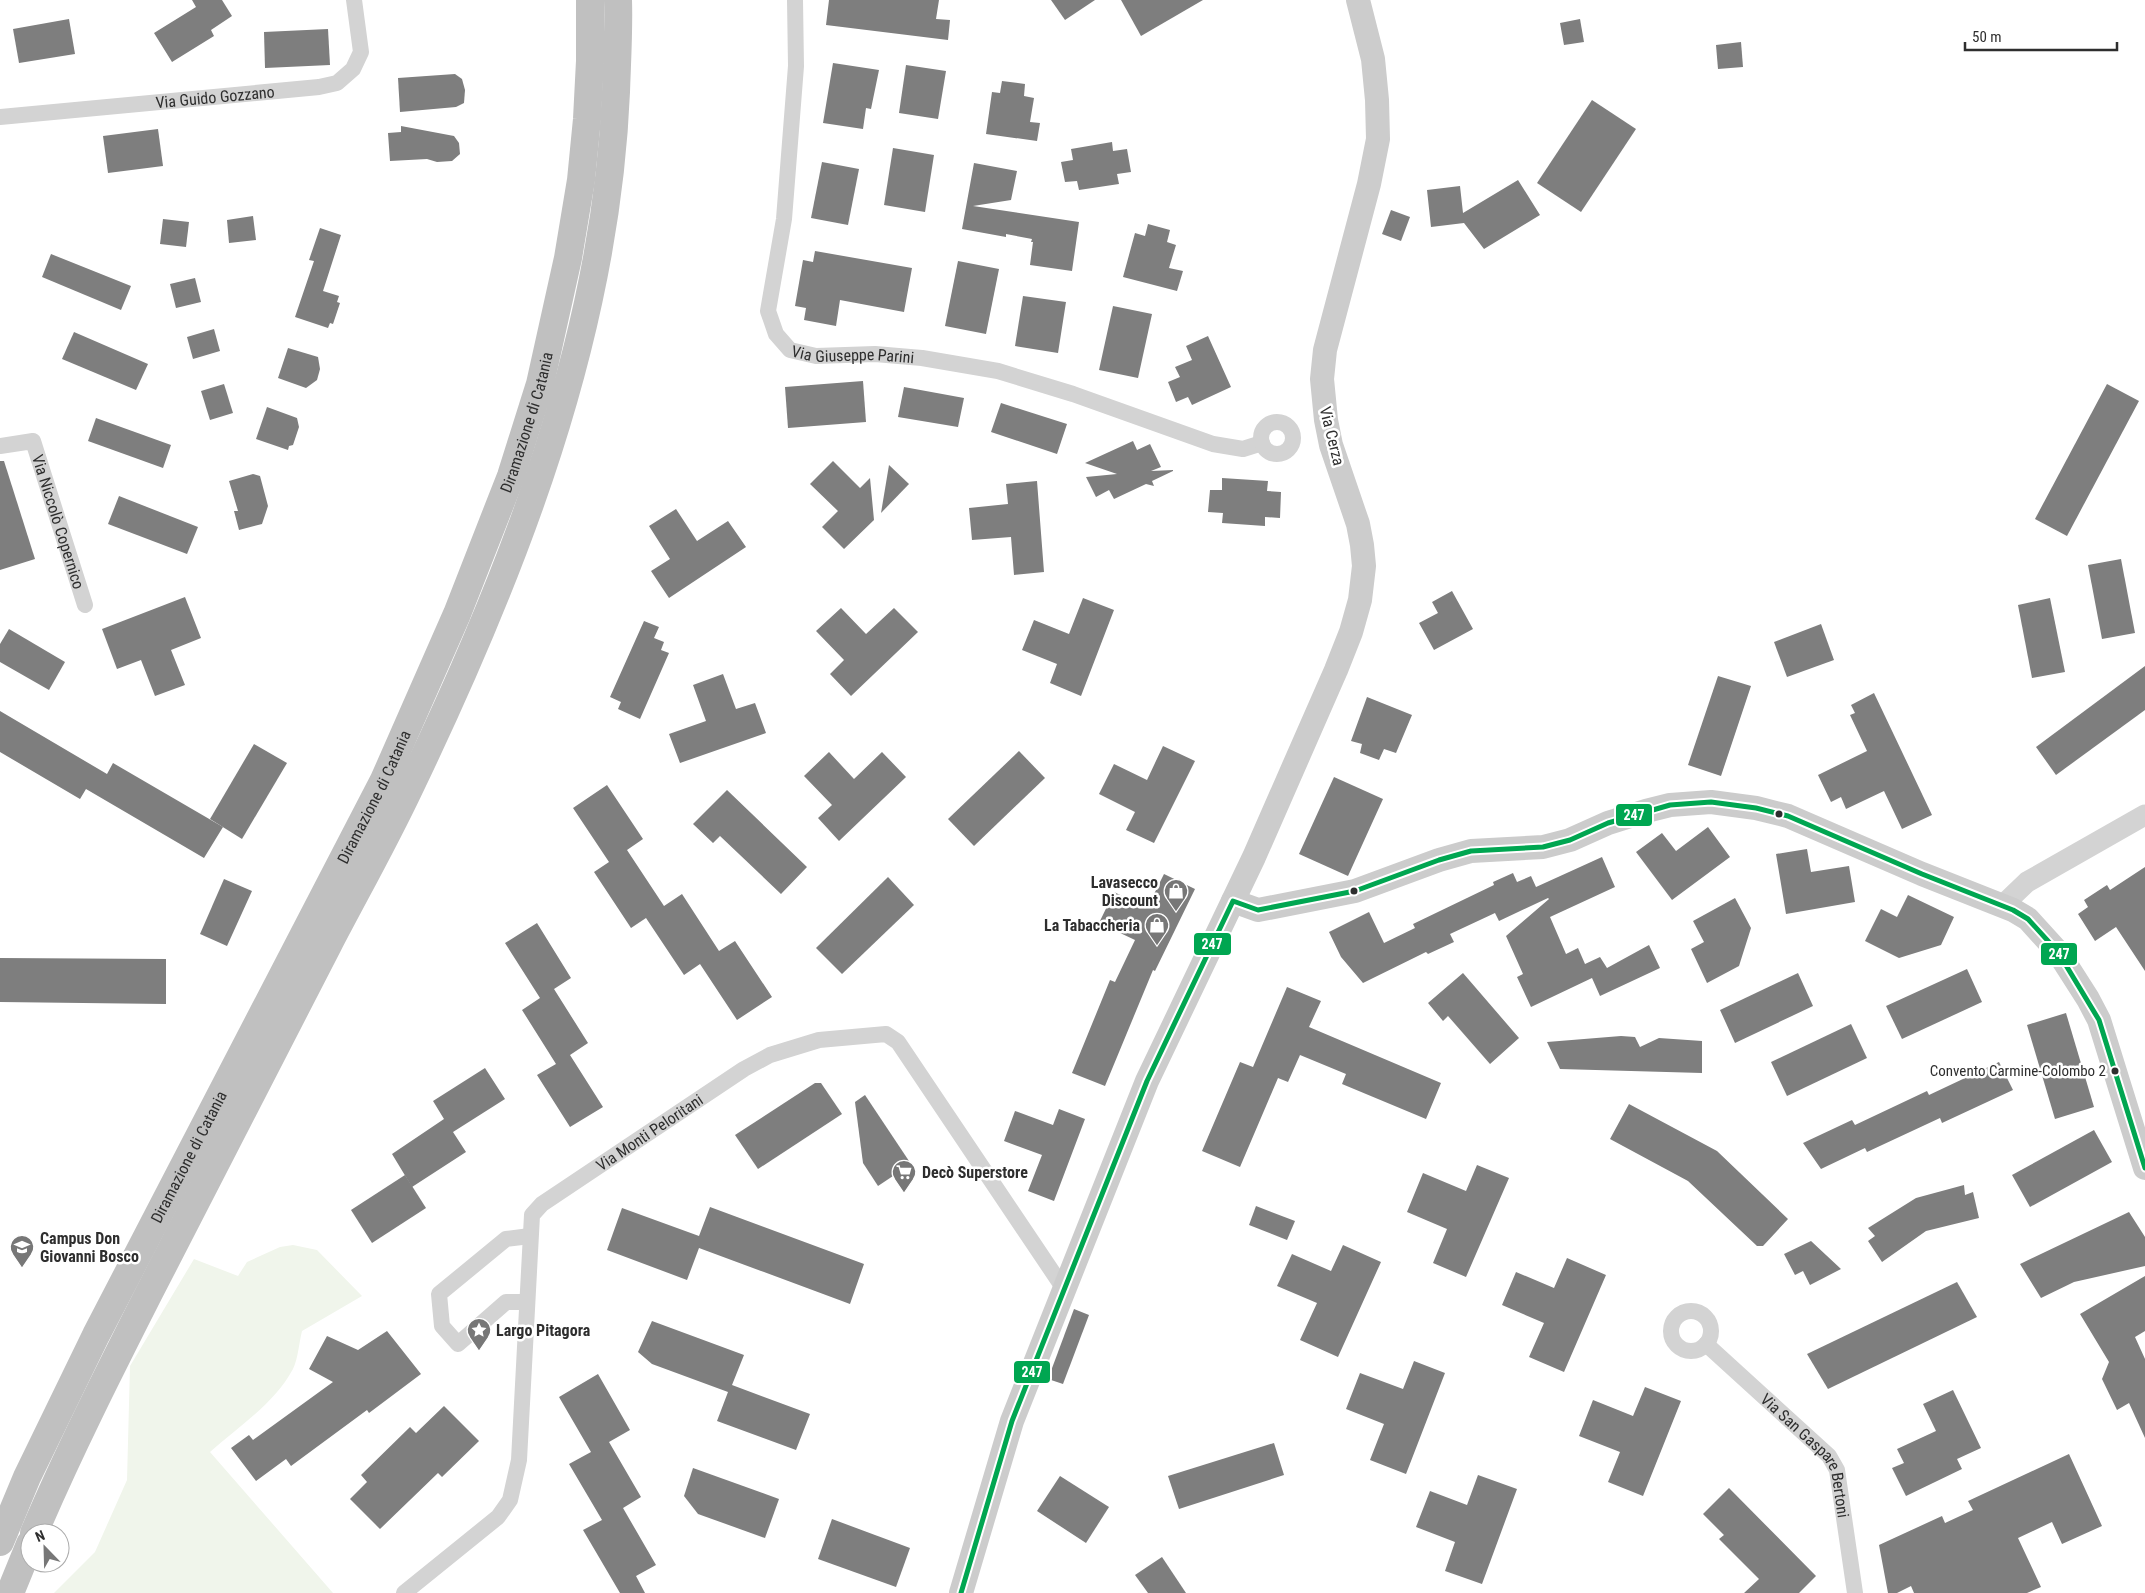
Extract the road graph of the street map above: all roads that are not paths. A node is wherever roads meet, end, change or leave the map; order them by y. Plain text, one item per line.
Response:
1 (354, 0) edge
2 (590, 0) edge
3 (618, 0) edge
4 (794, 0) edge
5 (1358, 0) edge
6 (0, 117) edge
7 (1262, 443) dead end
8 (0, 446) edge
9 (85, 606) dead end
10 (2145, 815) edge
11 (1233, 901) junction
12 (2003, 905) junction
13 (2145, 1168) edge
14 (530, 1236) junction
15 (1064, 1288) junction
16 (527, 1302) junction
17 (1706, 1344) dead end
18 (27, 1478) junction
19 (39, 1523) edge
20 (0, 1528) edge
21 (0, 1542) edge
22 (20, 1568) edge
23 (10, 1593) edge
24 (404, 1593) edge
25 (961, 1593) edge
26 (1855, 1593) edge

1 - 6 street, Via Guido Gozzano
2 - 18 highway, Diramazione di Catania
3 - 19 highway, Diramazione di Catania
4 - 7 street, Via Giuseppe Parini
5 - 11 main road, Via Cerza
8 - 9 street, Via Niccolò Copernico
10 - 12 street
11 - 12 main road
11 - 15 main road, Via Cerza
12 - 13 main road
14 - 15 street, Via Monti Peloritani
14 - 16 street, Via Monti Peloritani
14 - 16 street
15 - 25 main road, Via Cerza
16 - 24 street, Via Monti Peloritani
17 - 26 street, Via San Gaspare Bertoni
18 - 20 highway
18 - 21 highway, Diramazione di Catania
22 - 23 highway

